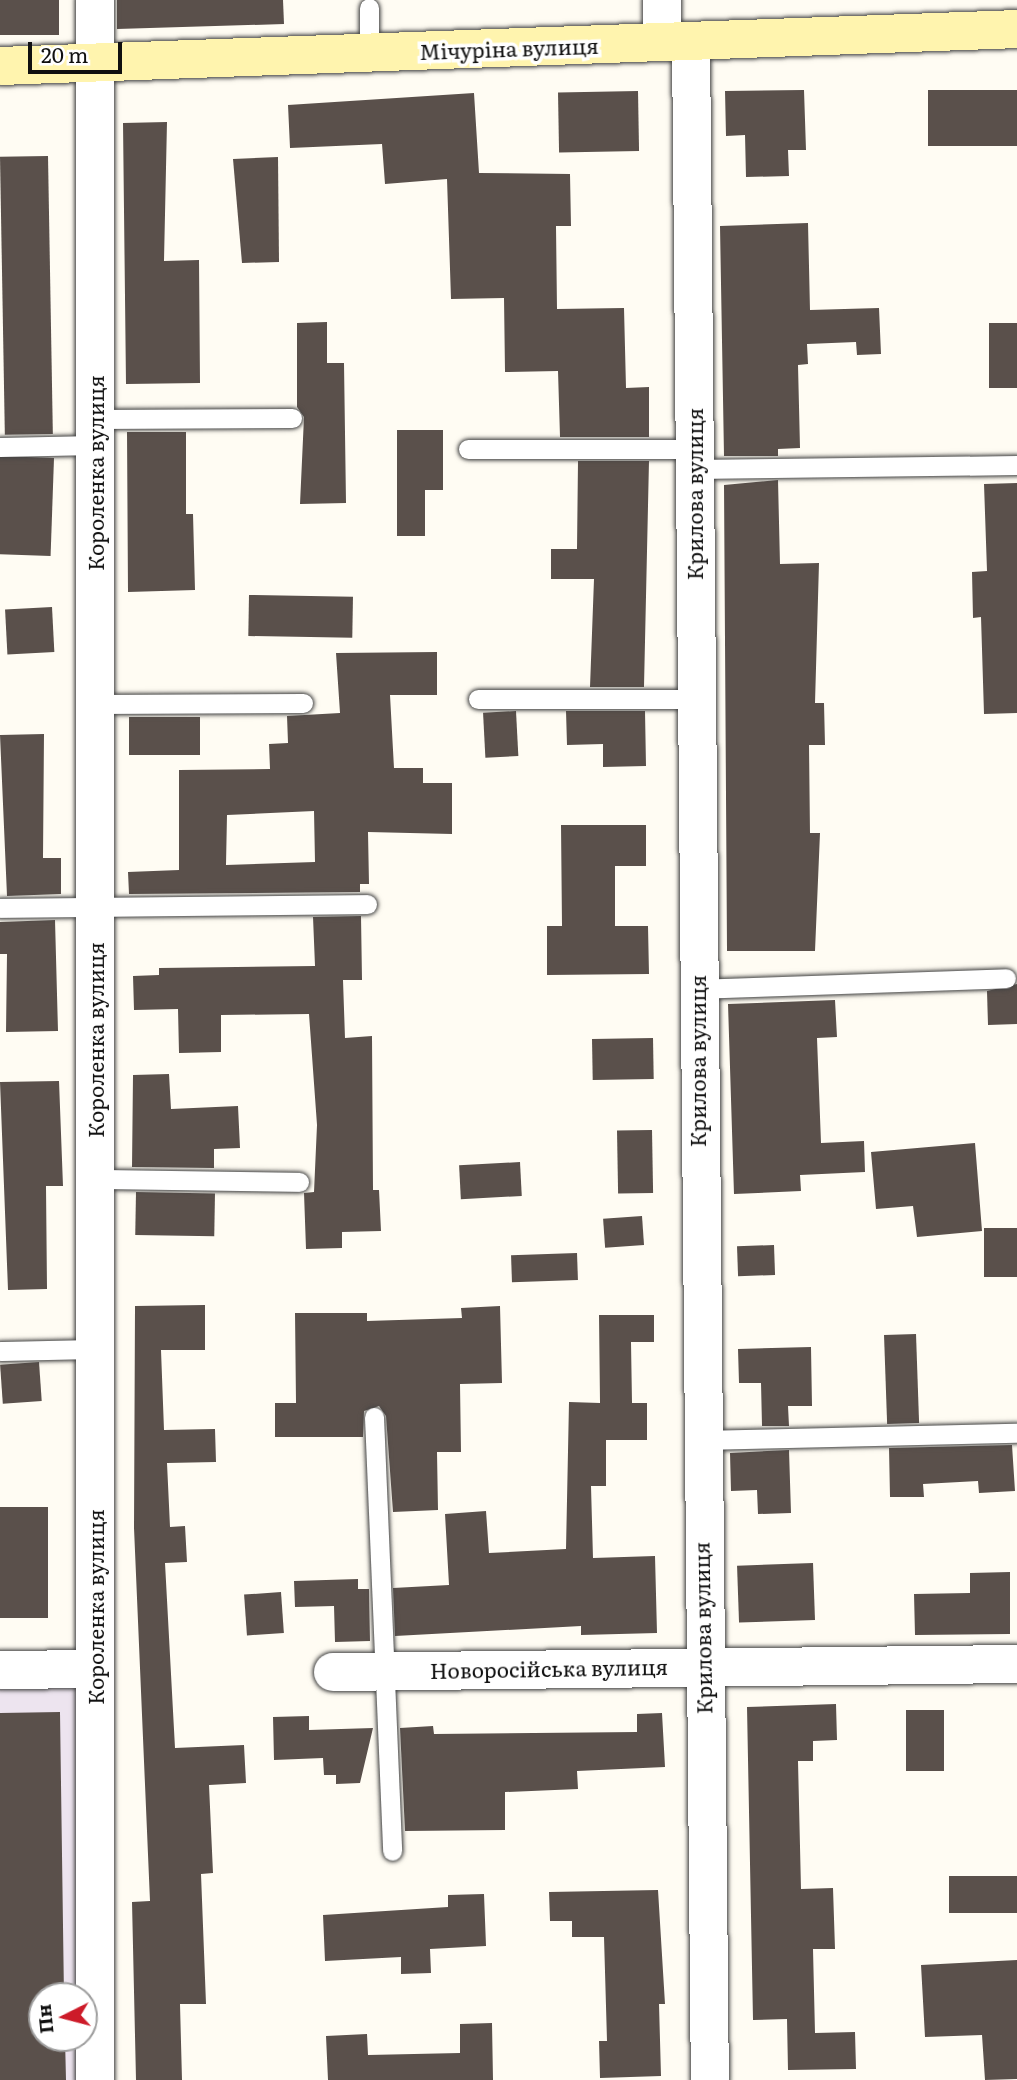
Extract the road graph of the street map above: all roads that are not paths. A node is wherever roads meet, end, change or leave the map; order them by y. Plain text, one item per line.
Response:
1 (95, 0) edge
2 (662, 0) edge
3 (369, 8) dead end
4 (1017, 29) edge
5 (676, 42) junction
6 (369, 53) junction
7 (95, 63) junction
8 (0, 66) edge
9 (292, 418) dead end
10 (95, 432) junction
11 (0, 447) edge
12 (468, 449) dead end
13 (694, 459) junction
14 (1017, 465) edge
15 (478, 699) dead end
16 (695, 699) junction
17 (303, 703) dead end
18 (95, 704) junction
19 (367, 904) dead end
20 (0, 908) edge
21 (95, 908) junction
22 (1006, 978) dead end
23 (697, 989) junction
24 (95, 1179) junction
25 (299, 1182) dead end
26 (95, 1349) junction
27 (0, 1351) edge
28 (374, 1417) dead end
29 (1017, 1433) edge
30 (700, 1440) junction
31 (1017, 1664) edge
32 (702, 1665) junction
33 (94, 1669) junction
34 (0, 1670) edge
35 (388, 1671) junction
36 (333, 1672) dead end
37 (392, 1851) dead end
38 (95, 2080) edge
39 (710, 2080) edge

1 - 7 street, Короленка вулиця
2 - 5 street, Крилова вулиця
3 - 6 lane
4 - 5 street, Мічуріна вулиця
5 - 6 street, Мічуріна вулиця
5 - 13 street, Крилова вулиця
6 - 7 street, Мічуріна вулиця
7 - 8 street, Мічуріна вулиця
7 - 10 street, Короленка вулиця
9 - 10 lane
10 - 11 lane
10 - 18 street, Короленка вулиця
12 - 13 lane
13 - 14 lane
13 - 16 street, Крилова вулиця
15 - 16 lane
16 - 23 street, Крилова вулиця
17 - 18 lane
18 - 21 street, Короленка вулиця
19 - 21 lane
20 - 21 lane
21 - 24 street, Короленка вулиця
22 - 23 lane
23 - 30 street, Крилова вулиця
24 - 25 lane
24 - 26 street, Короленка вулиця
26 - 27 lane
26 - 33 street, Короленка вулиця
28 - 35 lane
29 - 30 lane
30 - 32 street, Крилова вулиця
31 - 32 street, Новоросійська вулиця
32 - 35 street, Новоросійська вулиця
32 - 39 street, Крилова вулиця
33 - 34 street
33 - 38 street, Короленка вулиця
35 - 36 street, Новоросійська вулиця
35 - 37 lane

